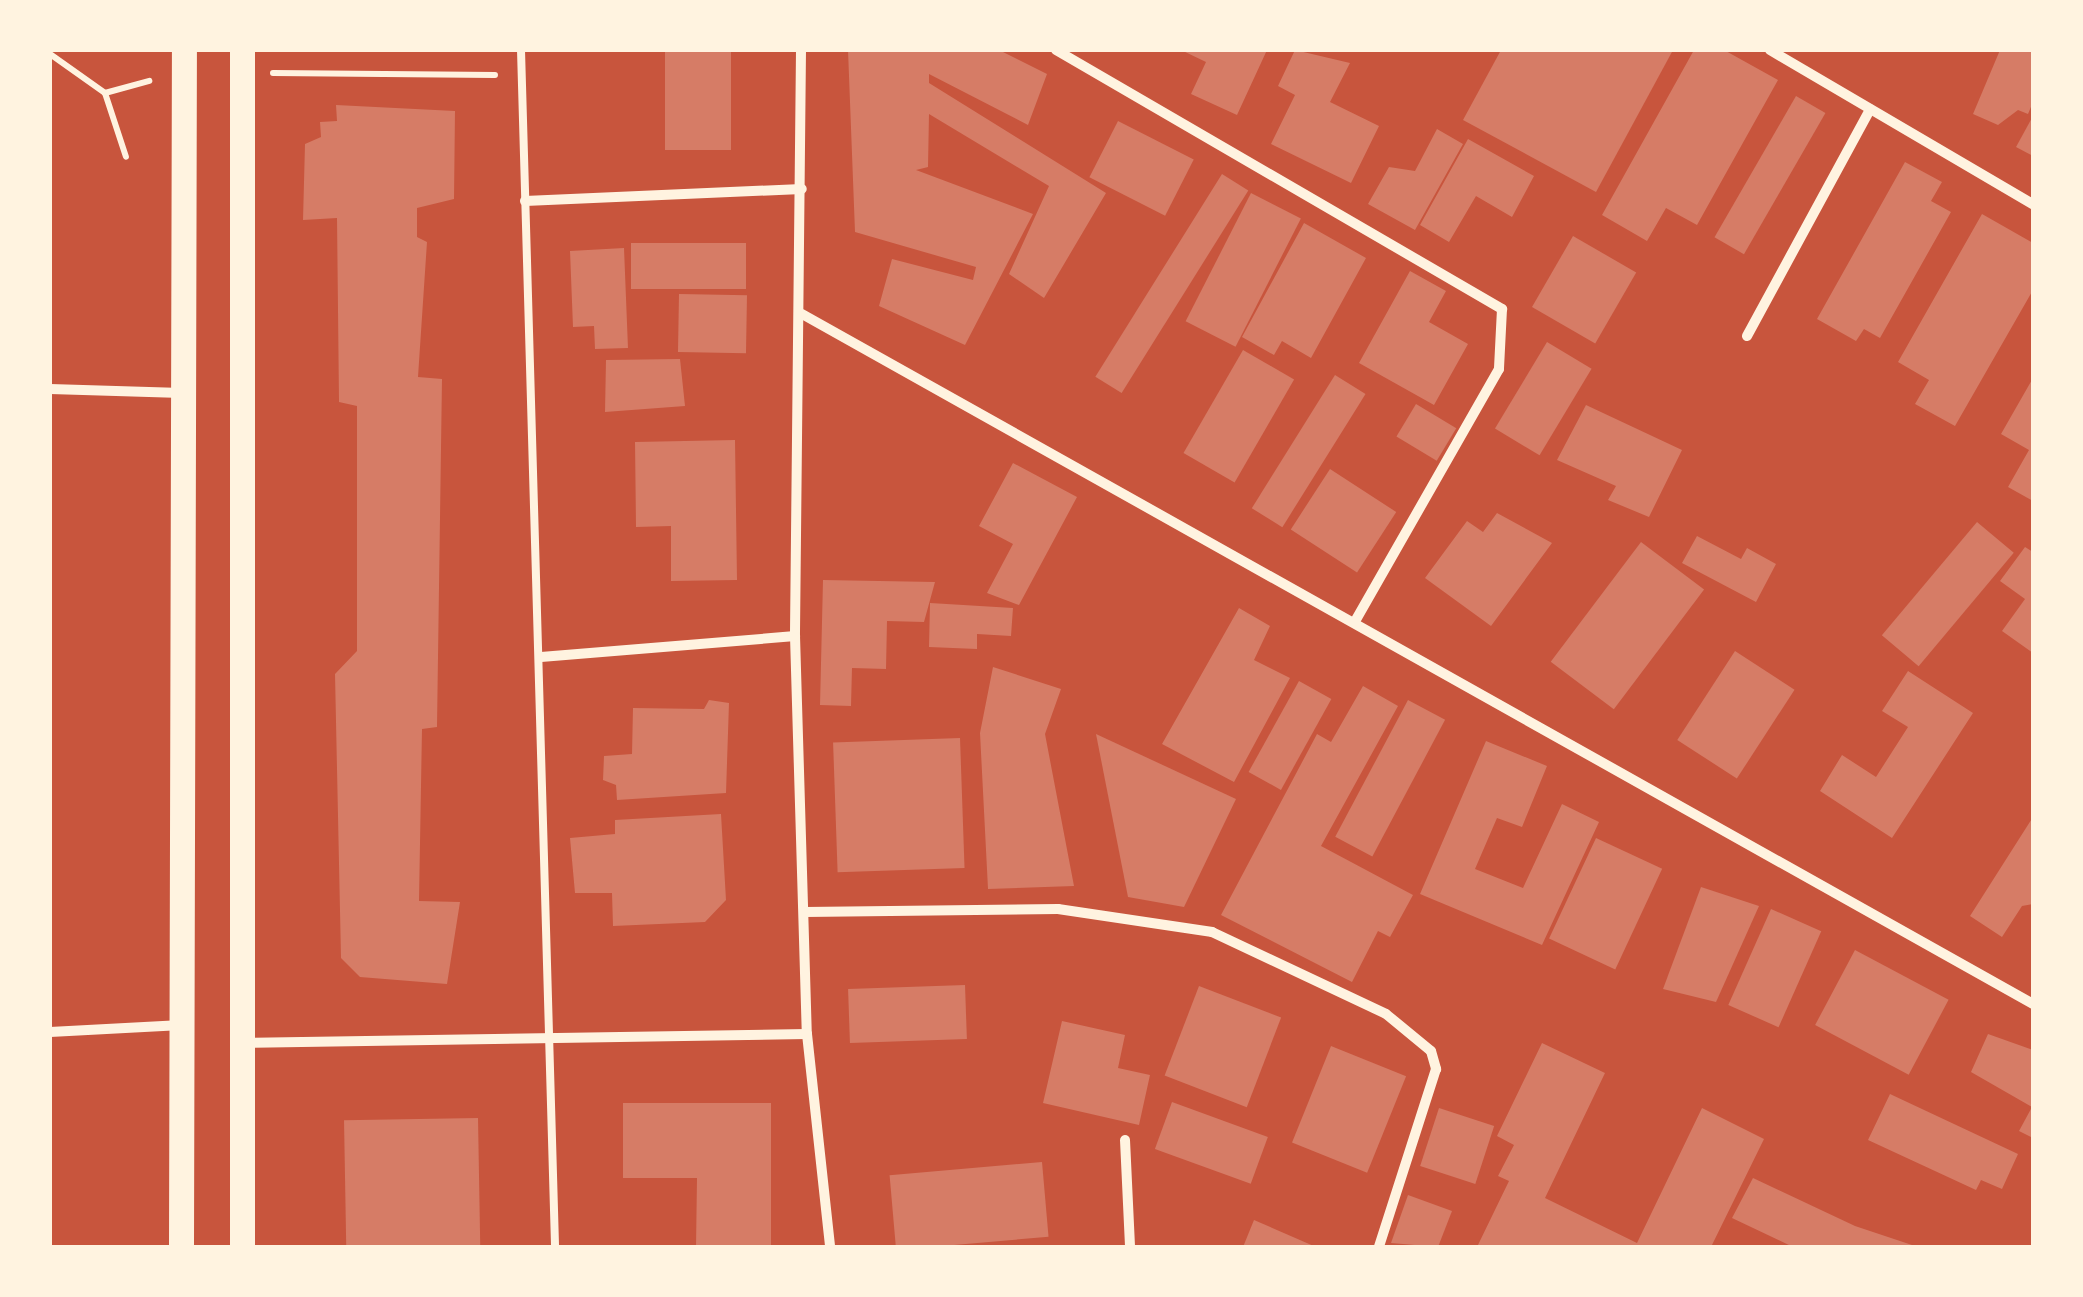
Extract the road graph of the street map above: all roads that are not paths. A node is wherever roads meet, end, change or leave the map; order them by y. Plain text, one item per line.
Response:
1 (520, 50) edge
2 (800, 50) edge
3 (1056, 50) edge
4 (1770, 50) edge
5 (184, 61) edge
6 (242, 61) edge
7 (1870, 109) junction
8 (802, 189) junction
9 (526, 201) junction
10 (2033, 204) edge
11 (802, 314) junction
12 (1748, 336) dead end
13 (50, 389) edge
14 (188, 393) junction
15 (1356, 620) junction
16 (795, 636) junction
17 (541, 657) junction
18 (806, 912) junction
19 (2033, 1004) edge
20 (183, 1025) junction
21 (50, 1032) edge
22 (807, 1034) junction
23 (551, 1038) junction
24 (243, 1043) junction
25 (1126, 1140) dead end
26 (182, 1247) edge
27 (242, 1247) edge
28 (555, 1247) edge
29 (830, 1247) edge
30 (1130, 1247) edge
31 (1379, 1247) edge

1 - 9 lane
2 - 8 street
3 - 15 street
4 - 7 street
5 - 14 main road
6 - 24 main road
7 - 10 street
7 - 12 street
8 - 9 street
8 - 11 street
9 - 17 lane
11 - 15 street
11 - 16 street
13 - 14 street
14 - 20 main road
15 - 19 street
16 - 17 street
16 - 18 street
17 - 23 lane
18 - 22 street
18 - 31 street
20 - 21 street
20 - 26 main road
22 - 23 street
22 - 29 street
23 - 24 street
23 - 28 lane
24 - 27 main road
25 - 30 street

